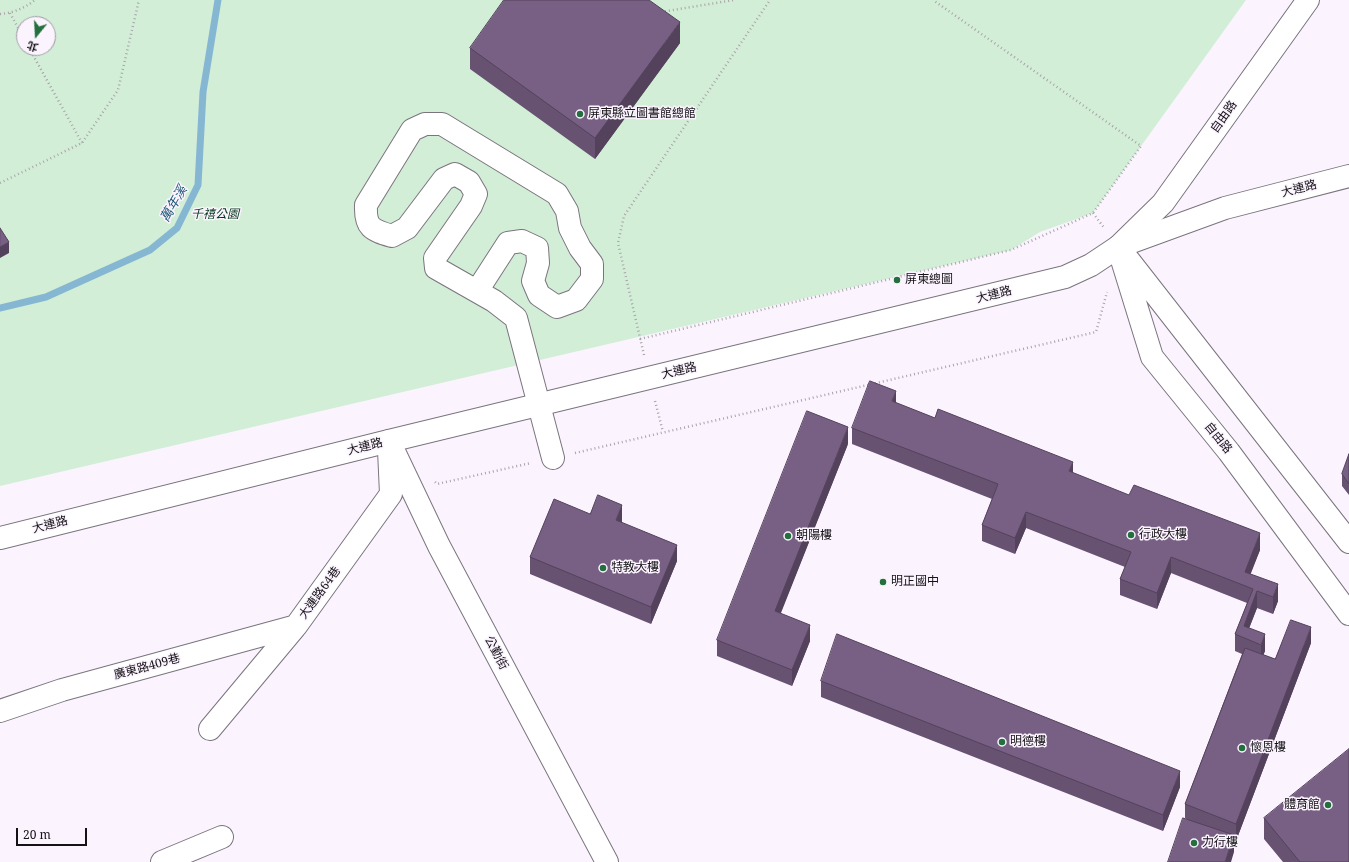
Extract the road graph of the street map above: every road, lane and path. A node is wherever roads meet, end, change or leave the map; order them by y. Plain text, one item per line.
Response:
1 (35, 0) edge
2 (139, 0) edge
3 (734, 0) edge
4 (770, 0) edge
5 (933, 0) edge
6 (1308, 0) edge
7 (656, 12) edge
8 (10, 13) junction
9 (0, 14) edge
10 (16, 24) edge
11 (33, 56) edge
12 (82, 143) junction
13 (1349, 176) edge
14 (0, 183) edge
15 (1093, 213) junction
16 (1118, 247) junction
17 (1108, 286) dead end
18 (477, 291) junction
19 (640, 339) junction
20 (650, 378) junction
21 (539, 405) junction
22 (662, 432) junction
23 (389, 441) junction
24 (553, 458) junction
25 (432, 481) dead end
26 (0, 538) edge
27 (1349, 542) edge
28 (1349, 614) edge
29 (296, 626) junction
30 (0, 712) edge
31 (210, 729) dead end
32 (222, 837) dead end
33 (162, 862) edge
34 (607, 862) edge

1 - 8 path
2 - 12 path
3 - 7 path
4 - 19 path
5 - 15 path
6 - 16 street, 自由路
8 - 9 path
8 - 10 path
11 - 12 path
12 - 14 path
13 - 16 street, 大連路
15 - 16 path
15 - 19 path
16 - 20 street, 大連路
16 - 27 street
16 - 28 street, 自由路
17 - 22 path
18 - 18 street
18 - 21 street
19 - 20 path
20 - 21 street, 大連路
20 - 22 path
21 - 23 street, 大連路
21 - 24 street
22 - 24 path
23 - 26 street, 大連路
23 - 29 street, 大連路64巷
23 - 34 street, 公勤街
24 - 25 path
29 - 30 street, 廣東路409巷
29 - 31 street, 大連路64巷
32 - 33 street

